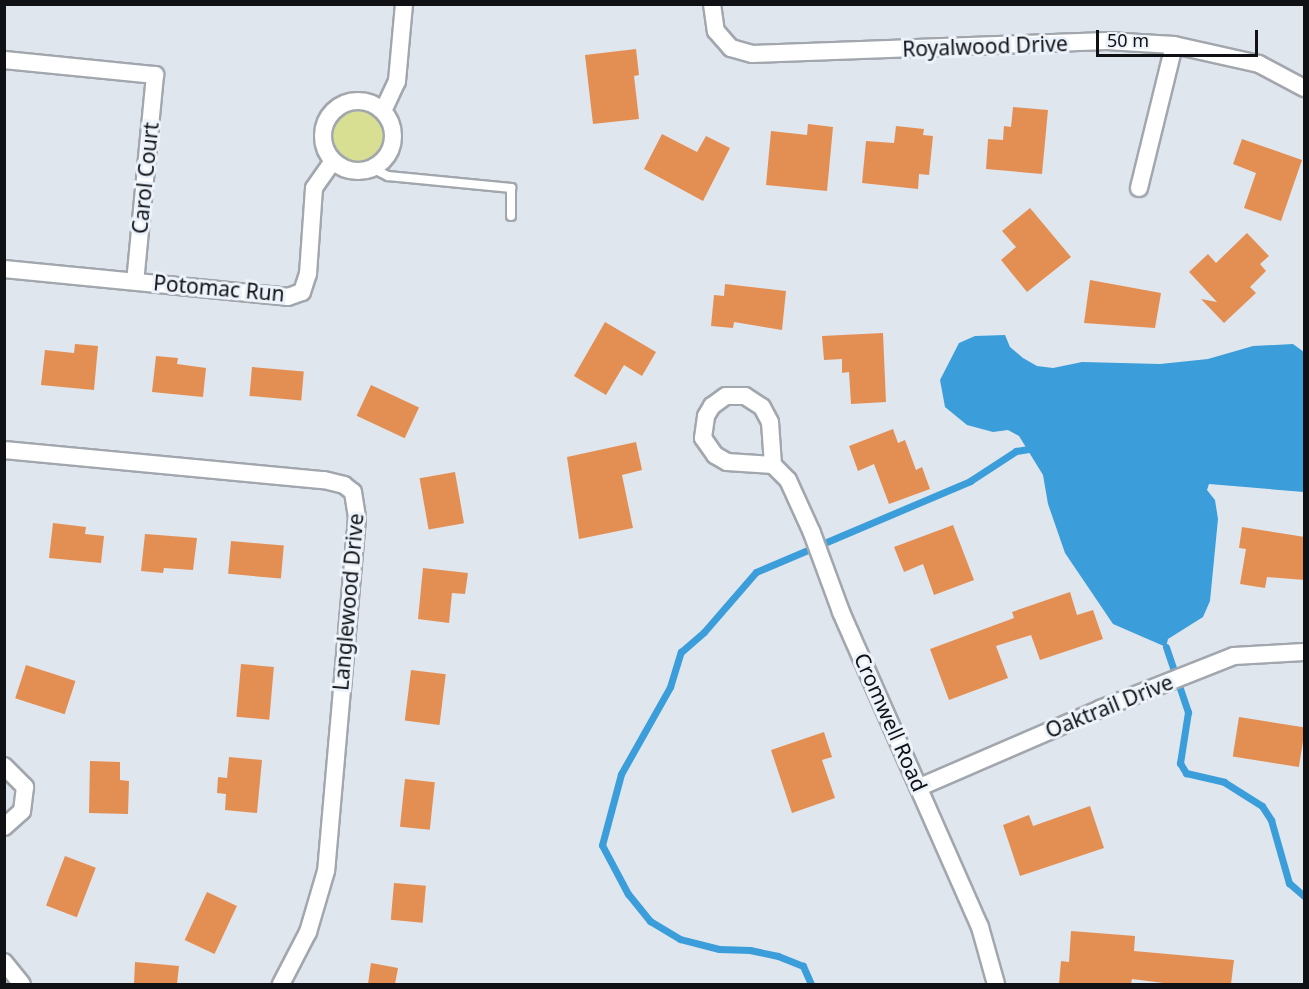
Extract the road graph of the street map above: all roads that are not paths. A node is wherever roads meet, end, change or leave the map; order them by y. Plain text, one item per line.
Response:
1 (404, 4) edge
2 (712, 4) edge
3 (1174, 45) junction
4 (4, 60) edge
5 (1305, 88) edge
6 (383, 111) junction
7 (333, 161) junction
8 (372, 168) junction
9 (1139, 188) dead end
10 (511, 216) dead end
11 (4, 269) edge
12 (135, 281) junction
13 (4, 450) edge
14 (773, 465) junction
15 (1305, 652) edge
16 (4, 766) edge
17 (920, 787) junction
18 (4, 826) edge
19 (4, 962) edge
20 (22, 984) edge
21 (281, 984) edge
22 (996, 984) edge

1 - 6 street
2 - 3 street, Royalwood Drive
3 - 5 street, Royalwood Drive
3 - 9 street
4 - 12 street, Carol Court
6 - 7 street
6 - 8 street
7 - 8 street
7 - 12 street, Potomac Run
8 - 10 lane
11 - 12 street, Potomac Run
13 - 21 street, Langlewood Drive
14 - 14 street
14 - 17 street, Cromwell Road
15 - 17 street, Oaktrail Drive
16 - 18 street
17 - 22 street, Cromwell Road
19 - 20 street

